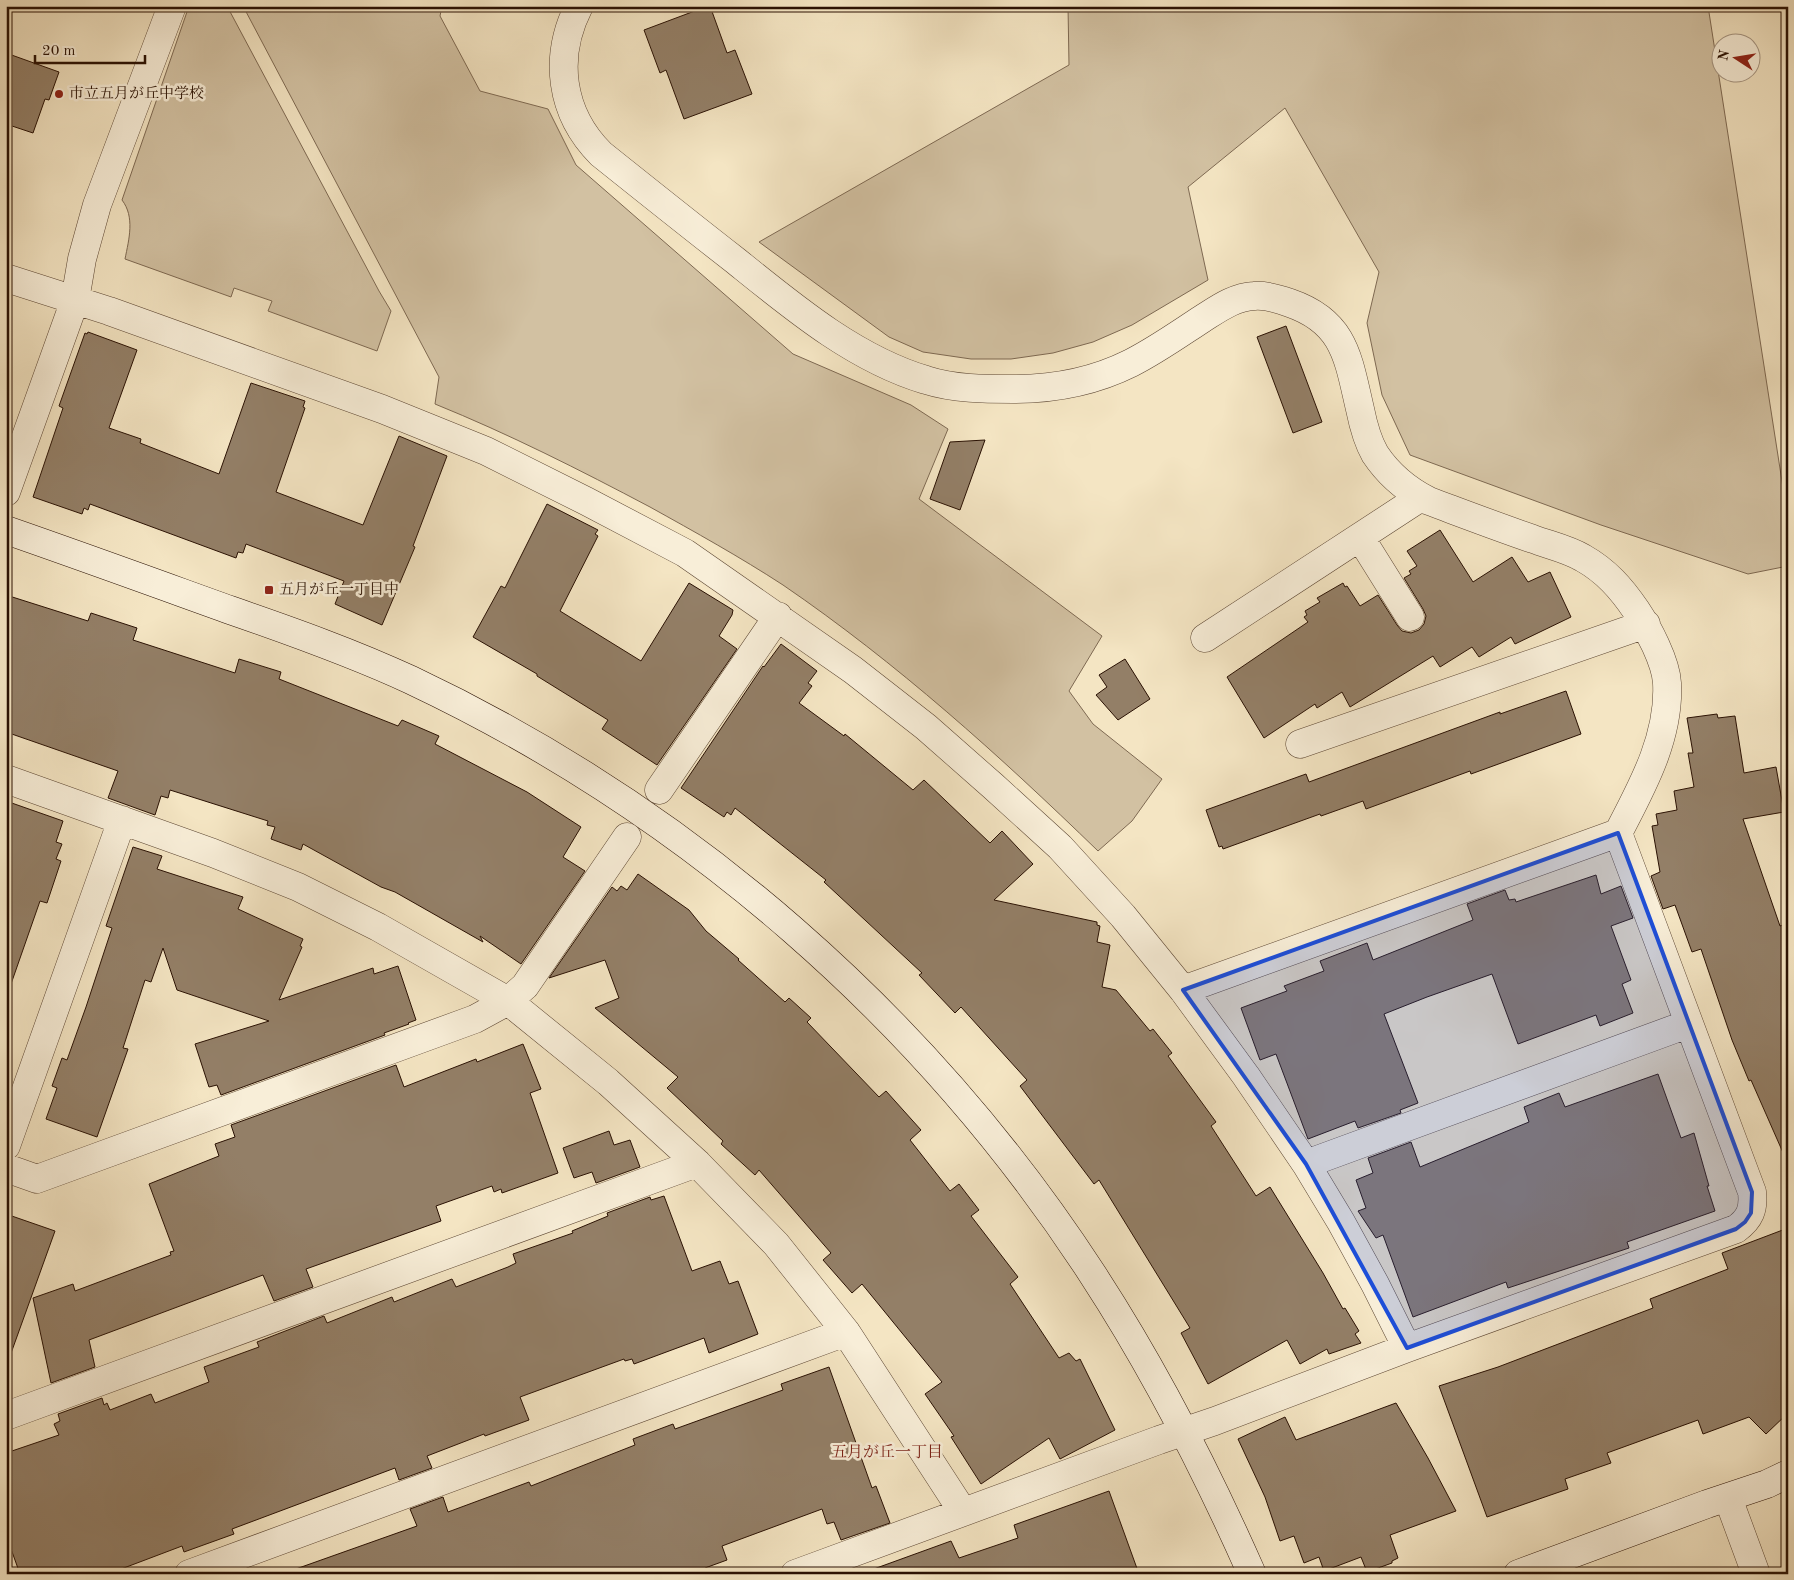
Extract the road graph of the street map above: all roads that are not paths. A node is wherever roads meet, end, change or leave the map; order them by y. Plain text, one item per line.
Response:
1 (172, 6) edge
2 (579, 6) edge
3 (6, 278) edge
4 (74, 300) junction
5 (6, 492) edge
6 (1421, 497) junction
7 (6, 530) edge
8 (1360, 537) junction
9 (778, 616) junction
10 (1410, 616) dead end
11 (1646, 624) junction
12 (1205, 638) dead end
13 (1300, 744) dead end
14 (6, 778) edge
15 (659, 790) dead end
16 (122, 820) junction
17 (1618, 833) junction
18 (627, 837) dead end
19 (1183, 990) junction
20 (508, 1002) junction
21 (1688, 1024) junction
22 (6, 1146) edge
23 (697, 1164) junction
24 (1306, 1164) junction
25 (6, 1168) edge
26 (846, 1332) junction
27 (1407, 1348) junction
28 (6, 1416) edge
29 (1185, 1431) junction
30 (1788, 1474) edge
31 (1728, 1498) junction
32 (963, 1512) junction
33 (189, 1574) edge
34 (795, 1574) edge
35 (1252, 1574) edge
36 (1518, 1574) edge
37 (1756, 1574) edge

1 - 4 street
2 - 6 street
3 - 4 street
4 - 5 street
4 - 9 street
6 - 8 street
6 - 11 street
7 - 29 street
8 - 10 street
8 - 12 street
9 - 15 street
9 - 19 street
11 - 13 street
11 - 17 street
14 - 16 street
16 - 20 street
16 - 22 street
17 - 19 street
17 - 21 street
18 - 20 street
19 - 24 street
20 - 23 street
20 - 25 street
21 - 24 street
21 - 27 street
23 - 26 street
23 - 28 street
24 - 27 street
26 - 32 street
26 - 33 street
27 - 29 street
29 - 32 street
29 - 35 street
30 - 31 street
31 - 36 street
31 - 37 street
32 - 34 street

